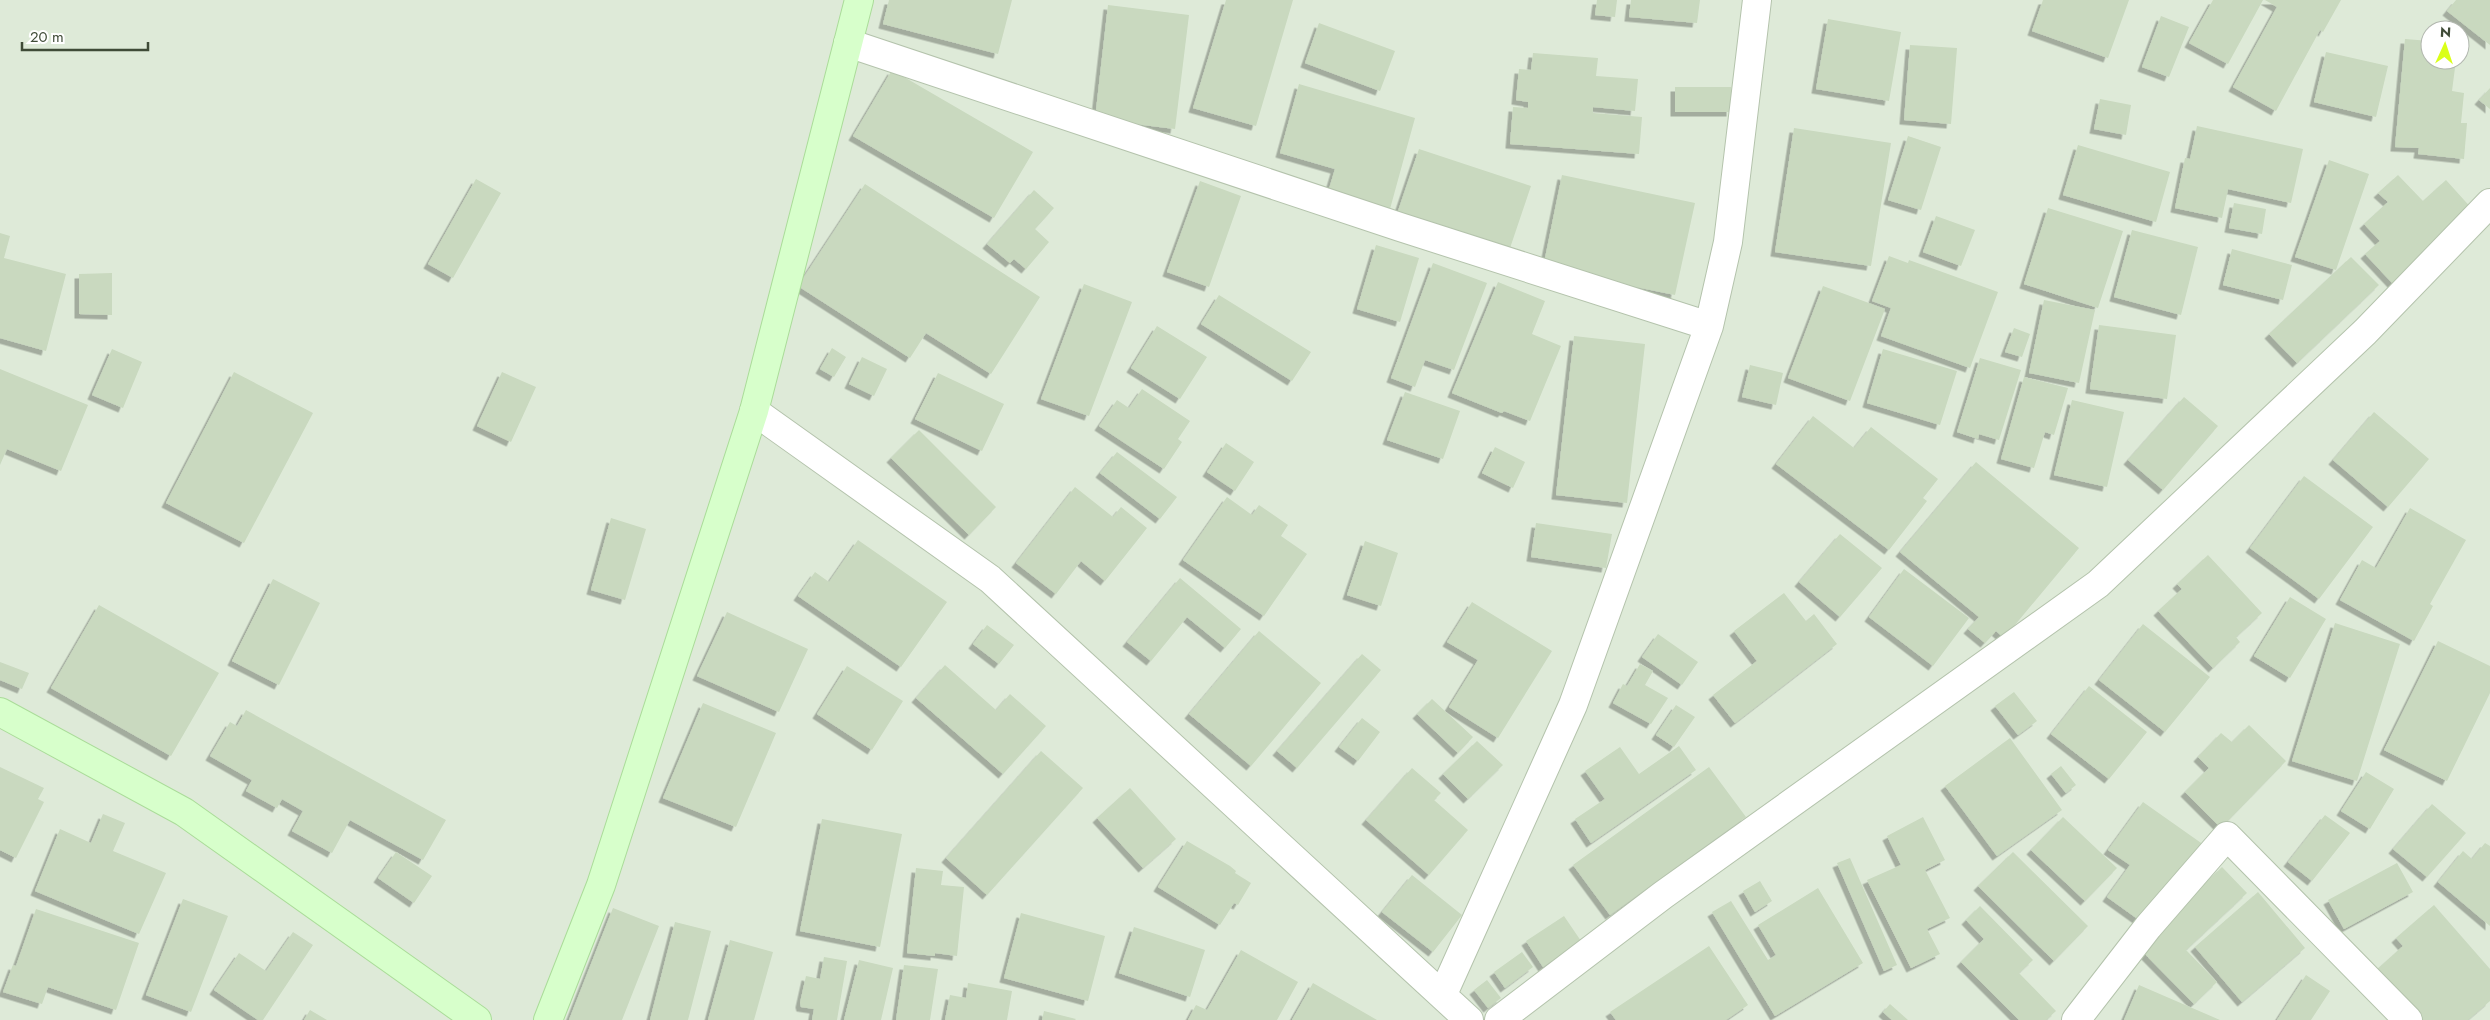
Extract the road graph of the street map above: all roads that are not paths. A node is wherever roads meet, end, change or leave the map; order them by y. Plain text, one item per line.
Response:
1 (859, 0) edge
2 (1757, 0) edge
3 (848, 43) junction
4 (2490, 203) edge
5 (1709, 326) junction
6 (754, 412) junction
7 (0, 712) edge
8 (1443, 994) junction
9 (477, 1020) edge
10 (548, 1020) edge
11 (1469, 1020) edge
12 (1499, 1020) edge
13 (2076, 1020) edge
14 (2408, 1020) edge

1 - 3 street
2 - 5 street
3 - 5 street
3 - 6 street
4 - 12 street
5 - 8 street
6 - 8 street
6 - 10 street
7 - 9 street
8 - 11 street
13 - 14 street

